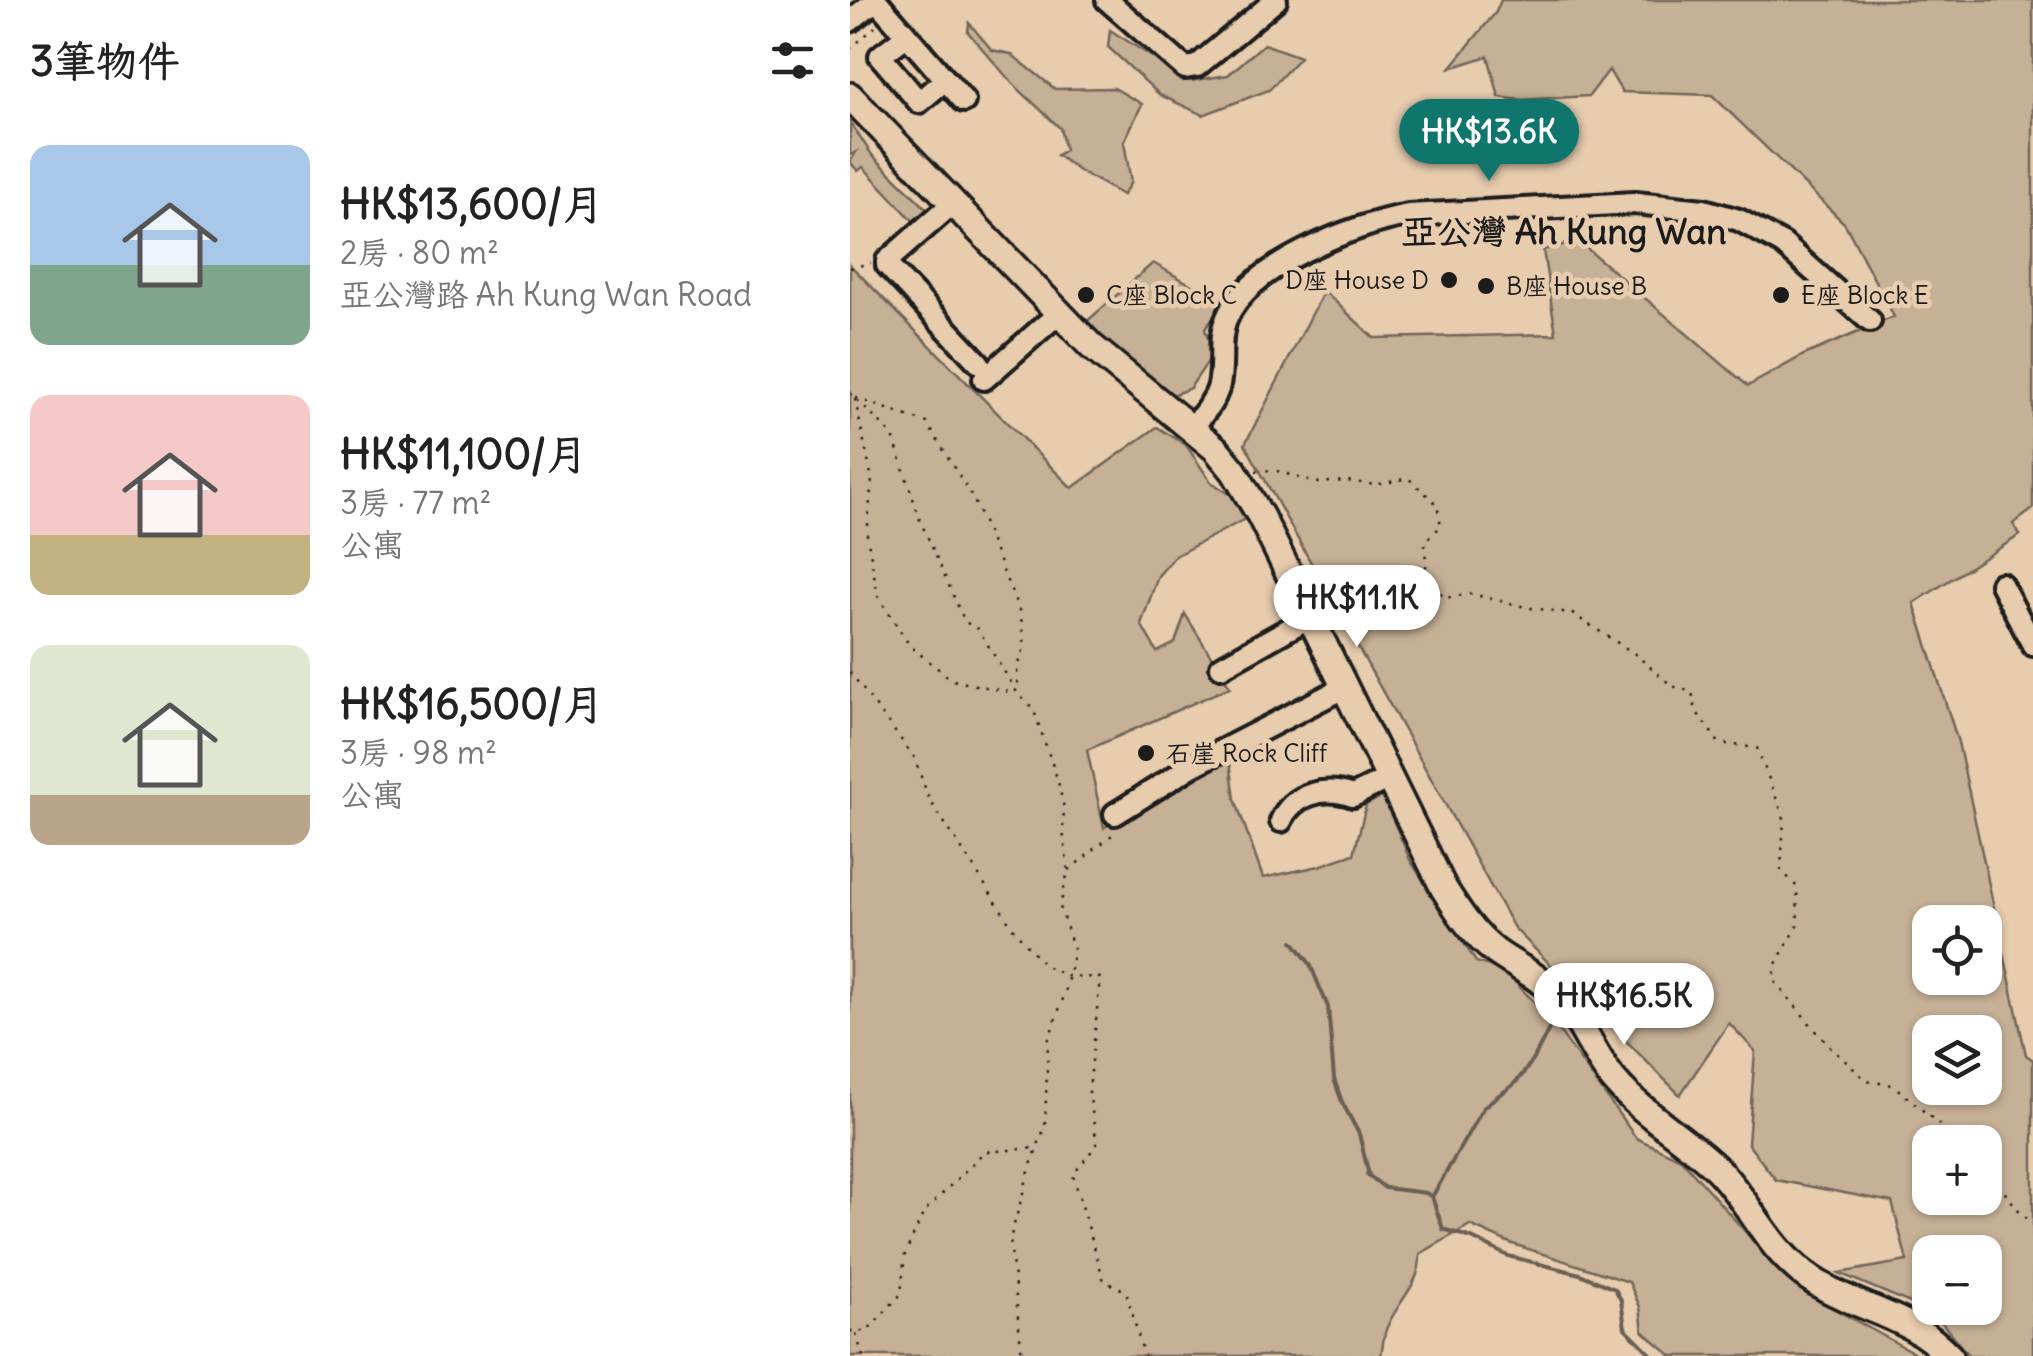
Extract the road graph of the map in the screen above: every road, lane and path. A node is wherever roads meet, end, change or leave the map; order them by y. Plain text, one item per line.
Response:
1 (876, 0) edge
2 (1107, 0) edge
3 (1276, 0) edge
4 (850, 21) edge
5 (906, 36) junction
6 (945, 80) junction
7 (850, 96) edge
8 (964, 101) dead end
9 (952, 204) junction
10 (1358, 211) dead end
11 (1290, 258) junction
12 (887, 261) junction
13 (850, 268) edge
14 (1059, 313) junction
15 (1870, 321) dead end
16 (850, 393) edge
17 (854, 398) junction
18 (1192, 427) junction
19 (1246, 471) dead end
20 (2001, 584) dead end
21 (1310, 618) junction
22 (2033, 645) edge
23 (1220, 667) dead end
24 (850, 672) edge
25 (1345, 687) junction
26 (1018, 694) junction
27 (1389, 778) junction
28 (1115, 814) joint
29 (1281, 822) dead end
30 (1068, 871) junction
31 (1068, 976) junction
32 (1940, 1125) edge
33 (1036, 1148) junction
34 (2002, 1189) edge
35 (2033, 1222) edge
36 (852, 1331) edge
37 (863, 1356) edge
38 (1022, 1356) edge
39 (1144, 1356) edge
40 (1949, 1356) edge

1 - 4 street
1 - 5 street
2 - 3 street
5 - 6 street
5 - 6 street
6 - 8 street
7 - 9 main road
9 - 12 street
9 - 14 main road
10 - 11 street
11 - 15 street
11 - 18 street
12 - 13 path
12 - 14 street
14 - 18 main road
16 - 17 path
17 - 26 path
17 - 26 path
17 - 26 path
18 - 21 main road
19 - 32 path
20 - 22 street
21 - 23 street
21 - 25 main road
24 - 31 path
25 - 27 main road
25 - 28 street
26 - 30 path
27 - 29 street
27 - 40 main road
28 - 30 path
30 - 31 path
31 - 33 path
31 - 39 path
33 - 36 path
33 - 38 path
34 - 35 path
36 - 37 path

